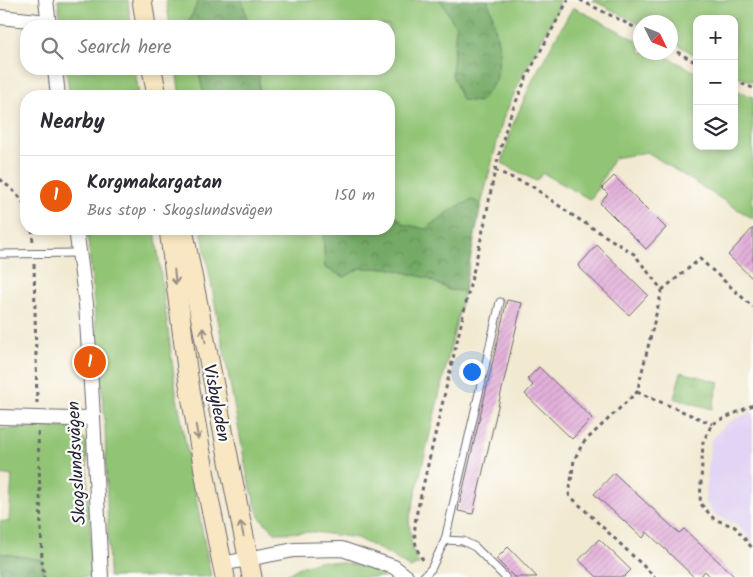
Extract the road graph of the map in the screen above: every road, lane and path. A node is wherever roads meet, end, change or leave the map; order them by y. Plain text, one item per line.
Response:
1 (46, 0) edge
2 (142, 0) edge
3 (568, 0) edge
4 (580, 0) edge
5 (0, 17) edge
6 (21, 20) edge
7 (48, 20) edge
8 (145, 20) edge
9 (633, 26) edge
10 (678, 52) edge
11 (693, 61) edge
12 (56, 75) edge
13 (153, 75) edge
14 (738, 82) edge
15 (753, 88) edge
16 (57, 90) edge
17 (155, 90) edge
18 (495, 170) junction
19 (0, 179) edge
20 (20, 198) edge
21 (77, 235) edge
22 (170, 235) edge
23 (184, 235) edge
24 (79, 252) junction
25 (0, 254) edge
26 (662, 290) junction
27 (500, 302) dead end
28 (753, 307) edge
29 (637, 392) junction
30 (753, 405) edge
31 (0, 417) edge
32 (93, 417) junction
33 (712, 424) junction
34 (445, 540) junction
35 (753, 549) edge
36 (250, 568) edge
37 (431, 569) junction
38 (223, 571) edge
39 (101, 577) edge
40 (407, 577) edge
41 (423, 577) edge
42 (506, 577) edge
43 (655, 577) edge

1 - 7 street
2 - 8 main road
3 - 18 path
4 - 9 path
5 - 6 street
10 - 11 path
12 - 16 street
13 - 17 main road
14 - 15 path
18 - 26 path
18 - 37 path
19 - 20 path
21 - 24 street, Skogslundsvägen
22 -> 38 main road, Visbyleden
36 -> 23 main road, Visbyleden
24 - 25 lane
24 - 32 street, Skogslundsvägen
26 - 28 path
26 - 29 path
27 - 34 lane
29 - 33 path
29 - 43 path
30 - 33 path
31 - 32 street
32 - 39 street, Skogslundsvägen
33 - 35 path
34 - 37 lane
34 - 42 lane
36 - 38 street
36 - 40 street
37 - 41 lane

